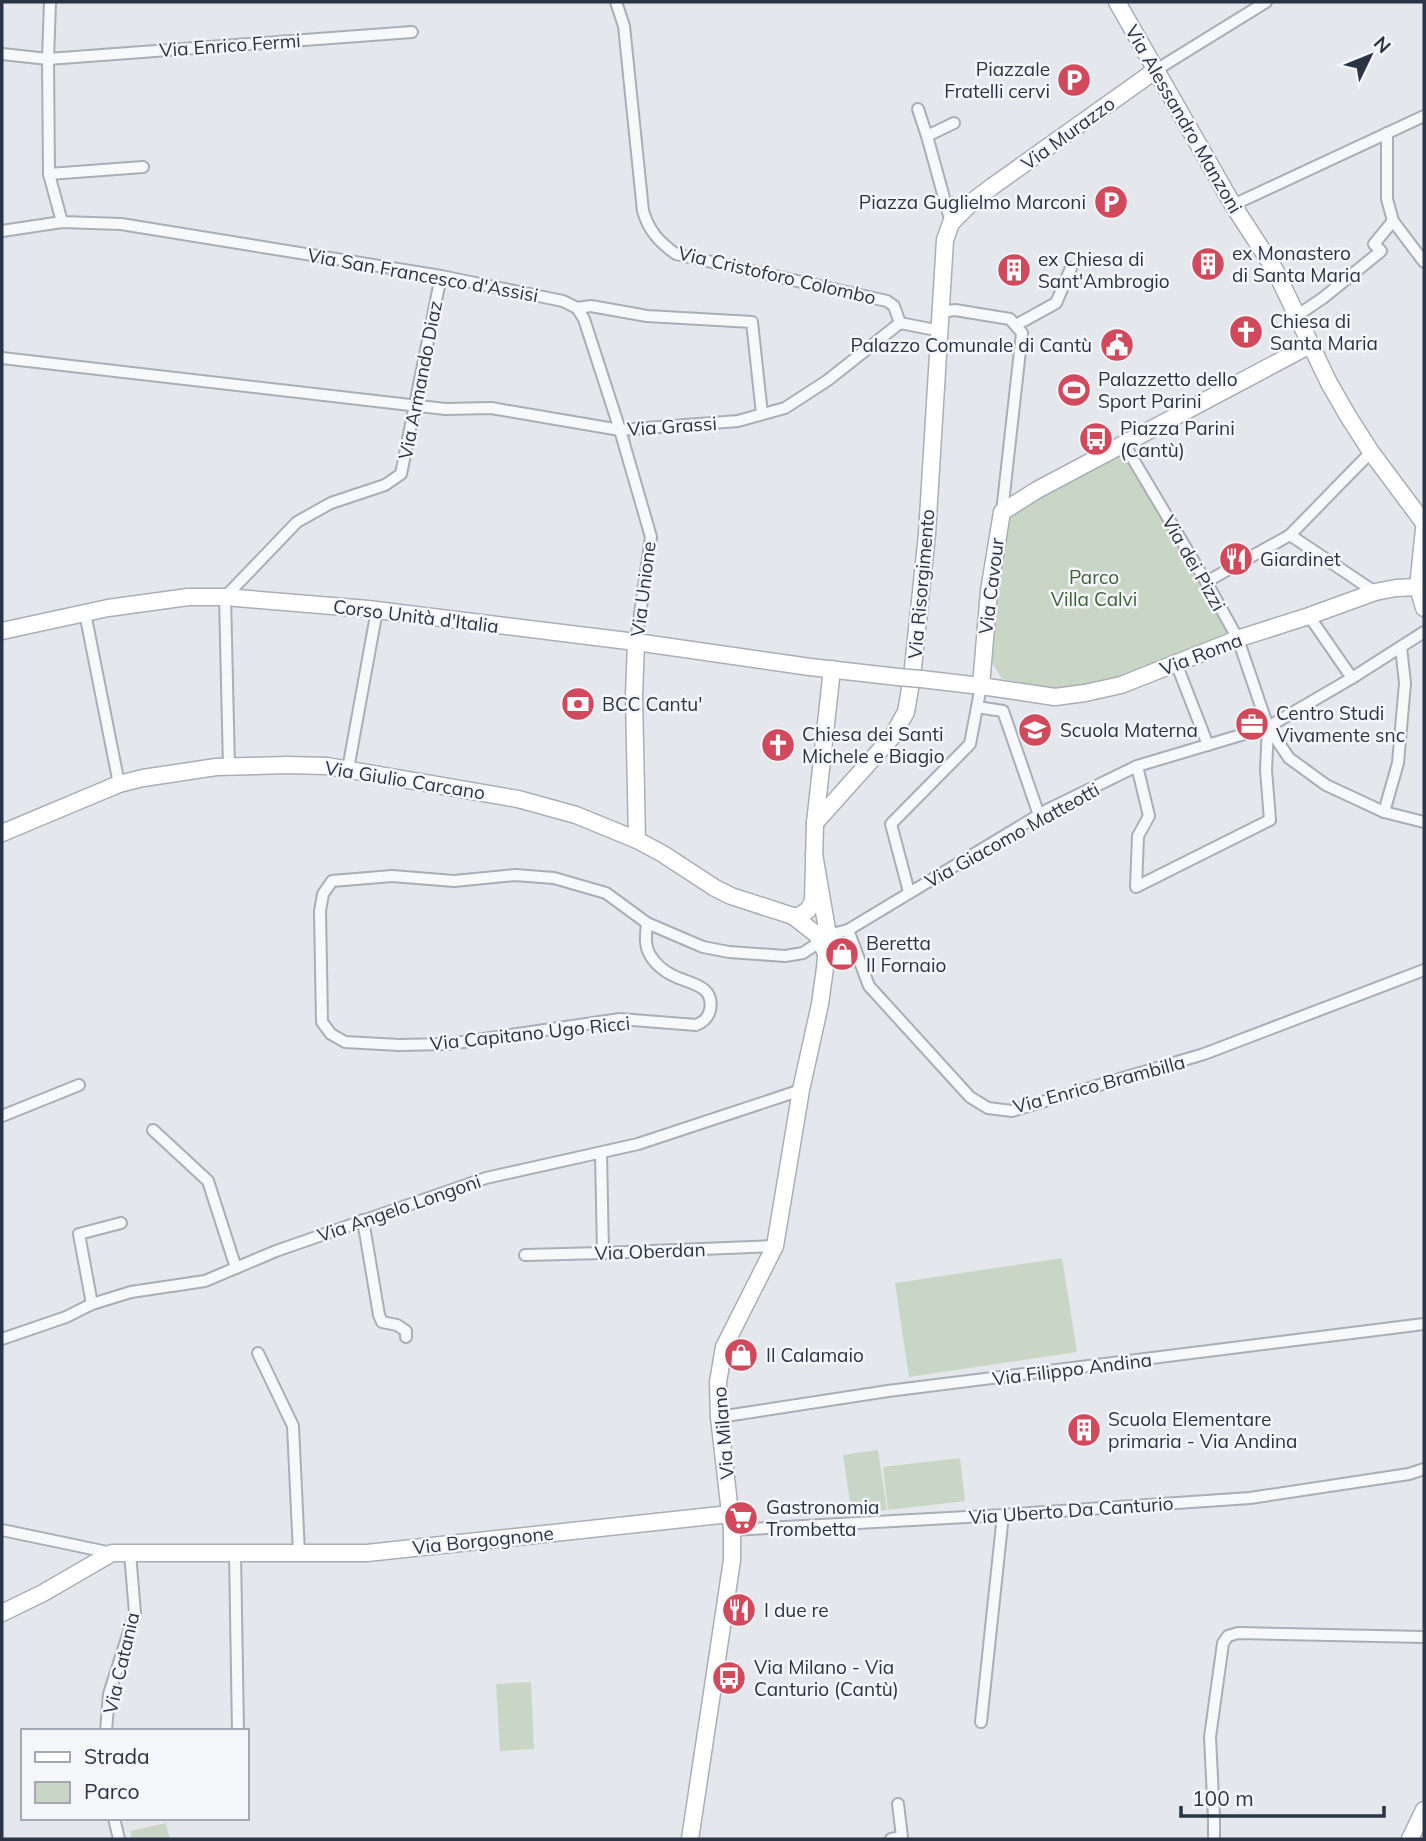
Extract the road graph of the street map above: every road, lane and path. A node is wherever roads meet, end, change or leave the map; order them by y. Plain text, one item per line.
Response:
1 (50, 2) edge
2 (616, 2) edge
3 (1117, 2) edge
4 (1266, 2) edge
5 (412, 32) dead end
6 (2, 54) edge
7 (48, 59) junction
8 (1156, 70) junction
9 (918, 109) dead end
10 (1424, 116) edge
11 (954, 123) dead end
12 (1387, 133) junction
13 (927, 136) junction
14 (143, 167) dead end
15 (49, 174) junction
16 (1233, 205) junction
17 (1393, 221) junction
18 (62, 222) junction
19 (951, 223) junction
20 (2, 231) edge
21 (1424, 262) edge
22 (1071, 268) dead end
23 (441, 276) junction
24 (577, 308) junction
25 (941, 312) junction
26 (1298, 315) junction
27 (900, 323) junction
28 (1016, 325) junction
29 (940, 331) junction
30 (1310, 345) junction
31 (2, 358) edge
32 (416, 405) junction
33 (762, 414) junction
34 (620, 430) junction
35 (1124, 444) junction
36 (1371, 452) junction
37 (1002, 512) junction
38 (1424, 523) edge
39 (1424, 529) edge
40 (1290, 535) junction
41 (1206, 582) junction
42 (1418, 587) junction
43 (1375, 592) junction
44 (225, 597) junction
45 (1424, 608) edge
46 (377, 610) junction
47 (85, 613) junction
48 (1309, 616) junction
49 (2, 631) edge
50 (1424, 632) edge
51 (1238, 639) junction
52 (636, 642) junction
53 (1401, 647) junction
54 (1176, 663) junction
55 (832, 669) junction
56 (898, 677) joint
57 (1352, 678) junction
58 (981, 686) junction
59 (977, 707) junction
60 (1268, 727) junction
61 (1208, 745) junction
62 (229, 766) junction
63 (1137, 766) junction
64 (348, 769) junction
65 (120, 784) junction
66 (1384, 812) junction
67 (1039, 815) junction
68 (1424, 821) edge
69 (815, 823) junction
70 (2, 833) edge
71 (637, 840) junction
72 (814, 854) junction
73 (909, 892) junction
74 (793, 916) junction
75 (647, 923) junction
76 (848, 930) junction
77 (825, 944) junction
78 (1424, 970) edge
79 (79, 1085) dead end
80 (801, 1090) junction
81 (2, 1116) edge
82 (153, 1130) dead end
83 (601, 1153) junction
84 (363, 1220) junction
85 (121, 1223) dead end
86 (775, 1247) junction
87 (603, 1253) junction
88 (526, 1255) dead end
89 (236, 1268) junction
90 (92, 1304) junction
91 (1424, 1324) edge
92 (406, 1337) dead end
93 (2, 1339) edge
94 (258, 1353) dead end
95 (719, 1417) junction
96 (1424, 1469) edge
97 (1409, 1474) junction
98 (1424, 1477) edge
99 (1003, 1515) junction
100 (731, 1522) junction
101 (2, 1530) edge
102 (112, 1553) junction
103 (130, 1553) junction
104 (235, 1553) junction
105 (299, 1553) junction
106 (2, 1614) edge
107 (1424, 1637) edge
108 (981, 1722) dead end
109 (106, 1729) edge
110 (238, 1729) edge
111 (898, 1804) dead end
112 (1424, 1810) edge
113 (114, 1820) edge
114 (119, 1839) edge
115 (690, 1839) edge
116 (891, 1839) edge
117 (1214, 1839) edge
118 (1410, 1839) edge

1 - 7 street
2 - 27 street, Via Cristoforo Colombo
3 - 8 main road, Via Alessandro Manzoni
4 - 8 street, Via Murazzo
5 - 7 street, Via Enrico Fermi
6 - 7 street, Via Enrico Fermi
7 - 15 street
8 - 16 main road, Via Alessandro Manzoni
8 - 19 main road, Via Murazzo
9 - 13 street
10 - 12 street
11 - 13 street
12 - 16 street
12 - 17 street
13 - 19 street
14 - 15 street
15 - 18 street
16 - 26 main road, Via Alessandro Manzoni
17 - 21 street
17 - 26 street
18 - 20 street, Via San Francesco d'Assisi
18 - 23 street, Via San Francesco d'Assisi
19 - 25 main road
22 - 28 street
23 - 24 street, Via San Francesco d'Assisi
23 - 32 street, Via Armando Diaz
24 - 33 street, Via San Francesco d'Assisi
24 - 34 street, Via Unione
25 - 28 street
25 - 29 main road, Via Risorgimento
26 - 30 main road, Via Alessandro Manzoni
27 - 29 street
27 - 33 street, Via Grassi
28 - 37 street, Via Cavour
29 - 69 main road, Via Risorgimento
30 - 35 main road
30 - 36 main road, Via Alessandro Manzoni
31 - 32 street, Via Grassi
32 - 34 street, Via Grassi
32 - 44 street, Via Armando Diaz
33 - 34 street, Via Grassi
34 - 52 street, Via Unione
35 - 37 main road
35 - 41 street, Via dei Pizzi
36 - 38 main road, Via Alessandro Manzoni
36 - 40 street
37 - 58 main road, Via Cavour
39 - 42 main road
40 - 41 street
40 - 43 street
41 - 51 street, Via dei Pizzi
42 - 43 main road, Via Roma
42 - 45 main road
43 - 48 main road, Via Roma
44 - 46 main road, Corso Unità d'Italia
44 - 47 main road, Corso Unità d'Italia
44 - 62 street
46 - 52 main road, Corso Unità d'Italia
46 - 64 street
47 - 49 main road, Corso Unità d'Italia
47 - 65 street
48 - 51 main road, Via Roma
48 - 57 street
50 - 53 street, Via Giacomo Matteotti
51 - 54 main road, Via Roma
51 - 60 street, Via dei Pizzi
52 - 55 main road, Corso Unità d'Italia
52 - 71 main road, Via Unione
53 - 57 street, Via Giacomo Matteotti
53 - 66 street
54 - 58 main road, Via Roma
54 - 61 street
55 - 56 main road, Corso Unità d'Italia
55 - 69 main road
56 - 58 main road, Via Roma, bridge
57 - 60 street, Via Giacomo Matteotti
58 - 59 street, Via Cavour
59 - 67 street
59 - 73 street, Via Cavour
60 - 61 street, Via Giacomo Matteotti
60 - 63 street
60 - 66 street
61 - 63 street, Via Giacomo Matteotti
62 - 64 main road, Via Giulio Carcano
62 - 65 main road, Via Giulio Carcano
63 - 67 street, Via Giacomo Matteotti
64 - 71 main road, Via Giulio Carcano
65 - 70 main road, Via Giulio Carcano
66 - 68 street
67 - 73 street, Via Giacomo Matteotti
69 - 72 main road
71 - 74 main road, Via Giulio Carcano
72 - 74 main road
72 - 77 main road, Via Milano
73 - 76 street, Via Giacomo Matteotti
74 - 77 main road
75 - 75 street, Via Capitano Ugo Ricci
75 - 77 street, Via Capitano Ugo Ricci
76 - 77 street, Via Giacomo Matteotti
76 - 78 street, Via Enrico Brambilla
77 - 80 main road, Via Milano
79 - 81 street
80 - 83 street, Via Angelo Longoni
80 - 86 main road, Via Milano
82 - 89 street
83 - 84 street, Via Angelo Longoni
83 - 87 street
84 - 89 street, Via Angelo Longoni
84 - 92 street
85 - 90 street
86 - 87 street, Via Oberdan
86 - 95 main road, Via Milano
87 - 88 street, Via Oberdan
89 - 90 street, Via Angelo Longoni
90 - 93 street, Via Angelo Longoni
91 - 95 street, Via Filippo Andina
94 - 105 street
95 - 100 main road, Via Milano
96 - 97 street, Via Uberto Da Canturio
97 - 98 street, Via Uberto Da Canturio
97 - 99 street, Via Uberto Da Canturio
99 - 100 street, Via Uberto Da Canturio
99 - 108 street
100 - 105 main road, Via Borgognone
100 - 115 main road, Via Milano
101 - 102 street
102 - 103 main road, Via Borgognone
102 - 106 main road
103 - 104 main road, Via Borgognone
103 - 109 street, Via Catania
104 - 105 main road, Via Borgognone
104 - 110 street
107 - 117 street
111 - 116 street
112 - 118 main road
113 - 114 street

